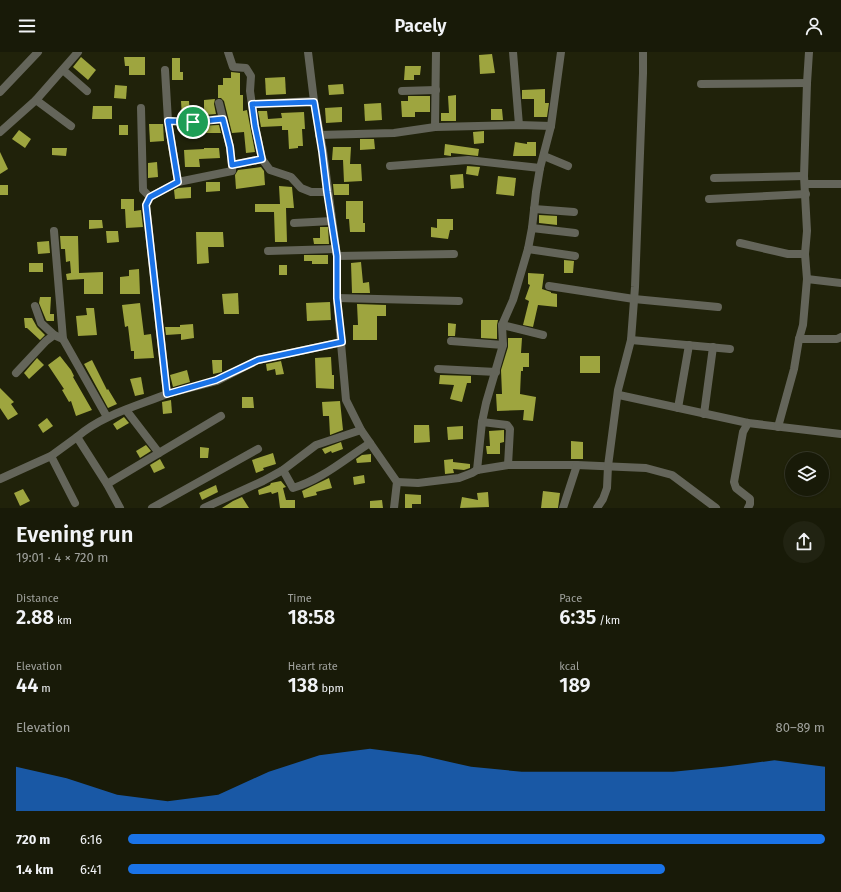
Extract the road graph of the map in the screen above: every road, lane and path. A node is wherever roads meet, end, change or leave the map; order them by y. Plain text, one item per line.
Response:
1 (38, 52) edge
2 (78, 52) edge
3 (228, 52) edge
4 (308, 52) edge
5 (436, 52) edge
6 (514, 52) edge
7 (561, 52) edge
8 (643, 52) edge
9 (809, 52) edge
10 (63, 70) junction
11 (165, 70) dead end
12 (806, 83) junction
13 (701, 84) dead end
14 (436, 90) junction
15 (87, 91) dead end
16 (402, 91) dead end
17 (0, 92) edge
18 (36, 100) junction
19 (314, 102) junction
20 (219, 103) dead end
21 (252, 104) junction
22 (141, 108) dead end
23 (223, 119) junction
24 (168, 121) junction
25 (519, 125) junction
26 (71, 126) dead end
27 (551, 126) junction
28 (435, 127) junction
29 (0, 132) edge
30 (319, 135) junction
31 (544, 156) junction
32 (262, 159) junction
33 (232, 165) junction
34 (390, 166) dead end
35 (568, 166) dead end
36 (540, 168) junction
37 (714, 178) dead end
38 (805, 180) junction
39 (178, 182) junction
40 (841, 184) edge
41 (327, 192) junction
42 (806, 194) junction
43 (150, 197) junction
44 (709, 199) dead end
45 (534, 209) junction
46 (574, 212) dead end
47 (332, 221) junction
48 (294, 223) dead end
49 (532, 228) junction
50 (54, 231) dead end
51 (575, 233) dead end
52 (740, 243) dead end
53 (528, 249) junction
54 (268, 251) dead end
55 (337, 252) junction
56 (454, 254) dead end
57 (805, 254) junction
58 (575, 256) dead end
59 (807, 278) junction
60 (841, 284) edge
61 (549, 286) dead end
62 (337, 298) junction
63 (634, 299) junction
64 (459, 301) dead end
65 (35, 306) dead end
66 (718, 307) dead end
67 (502, 325) junction
68 (53, 334) junction
69 (543, 335) dead end
70 (841, 337) edge
71 (63, 339) junction
72 (798, 339) junction
73 (630, 340) junction
74 (451, 341) dead end
75 (342, 342) junction
76 (503, 345) junction
77 (689, 345) junction
78 (713, 347) junction
79 (730, 349) dead end
80 (438, 369) dead end
81 (496, 372) junction
82 (16, 373) dead end
83 (167, 394) junction
84 (619, 395) junction
85 (678, 408) junction
86 (126, 410) junction
87 (704, 414) junction
88 (222, 416) dead end
89 (107, 417) junction
90 (482, 422) junction
91 (748, 423) junction
92 (778, 427) junction
93 (361, 430) junction
94 (841, 434) edge
95 (77, 436) junction
96 (370, 444) junction
97 (258, 449) dead end
98 (159, 453) junction
99 (51, 456) junction
100 (508, 465) junction
101 (577, 465) junction
102 (608, 466) junction
103 (283, 470) junction
104 (477, 470) junction
105 (0, 479) edge
106 (398, 482) junction
107 (107, 484) junction
108 (75, 503) dead end
109 (120, 508) edge
110 (152, 508) edge
111 (204, 508) edge
112 (394, 508) edge
113 (564, 508) edge
114 (597, 508) edge
115 (716, 508) edge
116 (748, 508) edge

1 - 17 street
2 - 10 street
3 - 21 street
4 - 19 street
5 - 14 street
6 - 25 street
7 - 27 street
8 - 63 street
9 - 12 street
10 - 15 street
10 - 18 street
11 - 24 street
12 - 13 street
12 - 38 street
14 - 16 street
14 - 28 street
18 - 26 street
18 - 29 street
19 - 21 street
19 - 30 street
20 - 23 street
21 - 32 street
22 - 43 street
23 - 24 street
23 - 33 street
24 - 39 street
25 - 27 street
25 - 28 street
27 - 31 street
28 - 30 street
30 - 41 street
31 - 35 street
31 - 36 street
32 - 33 street
32 - 41 street
33 - 39 street
34 - 36 street
36 - 45 street
37 - 38 street
38 - 40 street
38 - 42 street
39 - 43 street
41 - 47 street
42 - 44 street
42 - 57 street
43 - 83 street
45 - 46 street
45 - 49 street
47 - 48 street
47 - 55 street
49 - 51 street
49 - 53 street
50 - 71 street
52 - 57 street
53 - 58 street
53 - 67 street
54 - 55 street
55 - 56 street
55 - 62 street
57 - 59 street
59 - 60 street
59 - 72 street
61 - 63 street
62 - 64 street
62 - 75 street
63 - 66 street
63 - 73 street
65 - 68 street
67 - 69 street
67 - 76 street
68 - 71 street
68 - 82 street
70 - 72 street
71 - 89 street
72 - 92 street
73 - 77 street
73 - 84 street
74 - 76 street
75 - 83 street
75 - 93 street
76 - 81 street
77 - 78 street
77 - 85 street
78 - 79 street
78 - 87 street
80 - 81 street
81 - 90 street
83 - 86 street
84 - 85 street
84 - 102 street
85 - 87 street
86 - 89 street
86 - 98 street
87 - 91 street
88 - 98 street
89 - 95 street
90 - 100 street
90 - 104 street
91 - 92 street
91 - 116 street
92 - 94 street
93 - 96 street
93 - 103 street
95 - 99 street
95 - 107 street
96 - 103 street
96 - 106 street
97 - 110 street
98 - 107 street
99 - 105 street
99 - 108 street
100 - 101 street
100 - 104 street
101 - 102 street
101 - 113 street
102 - 114 street
102 - 115 street
103 - 111 street
104 - 106 street
106 - 112 street
107 - 109 street

